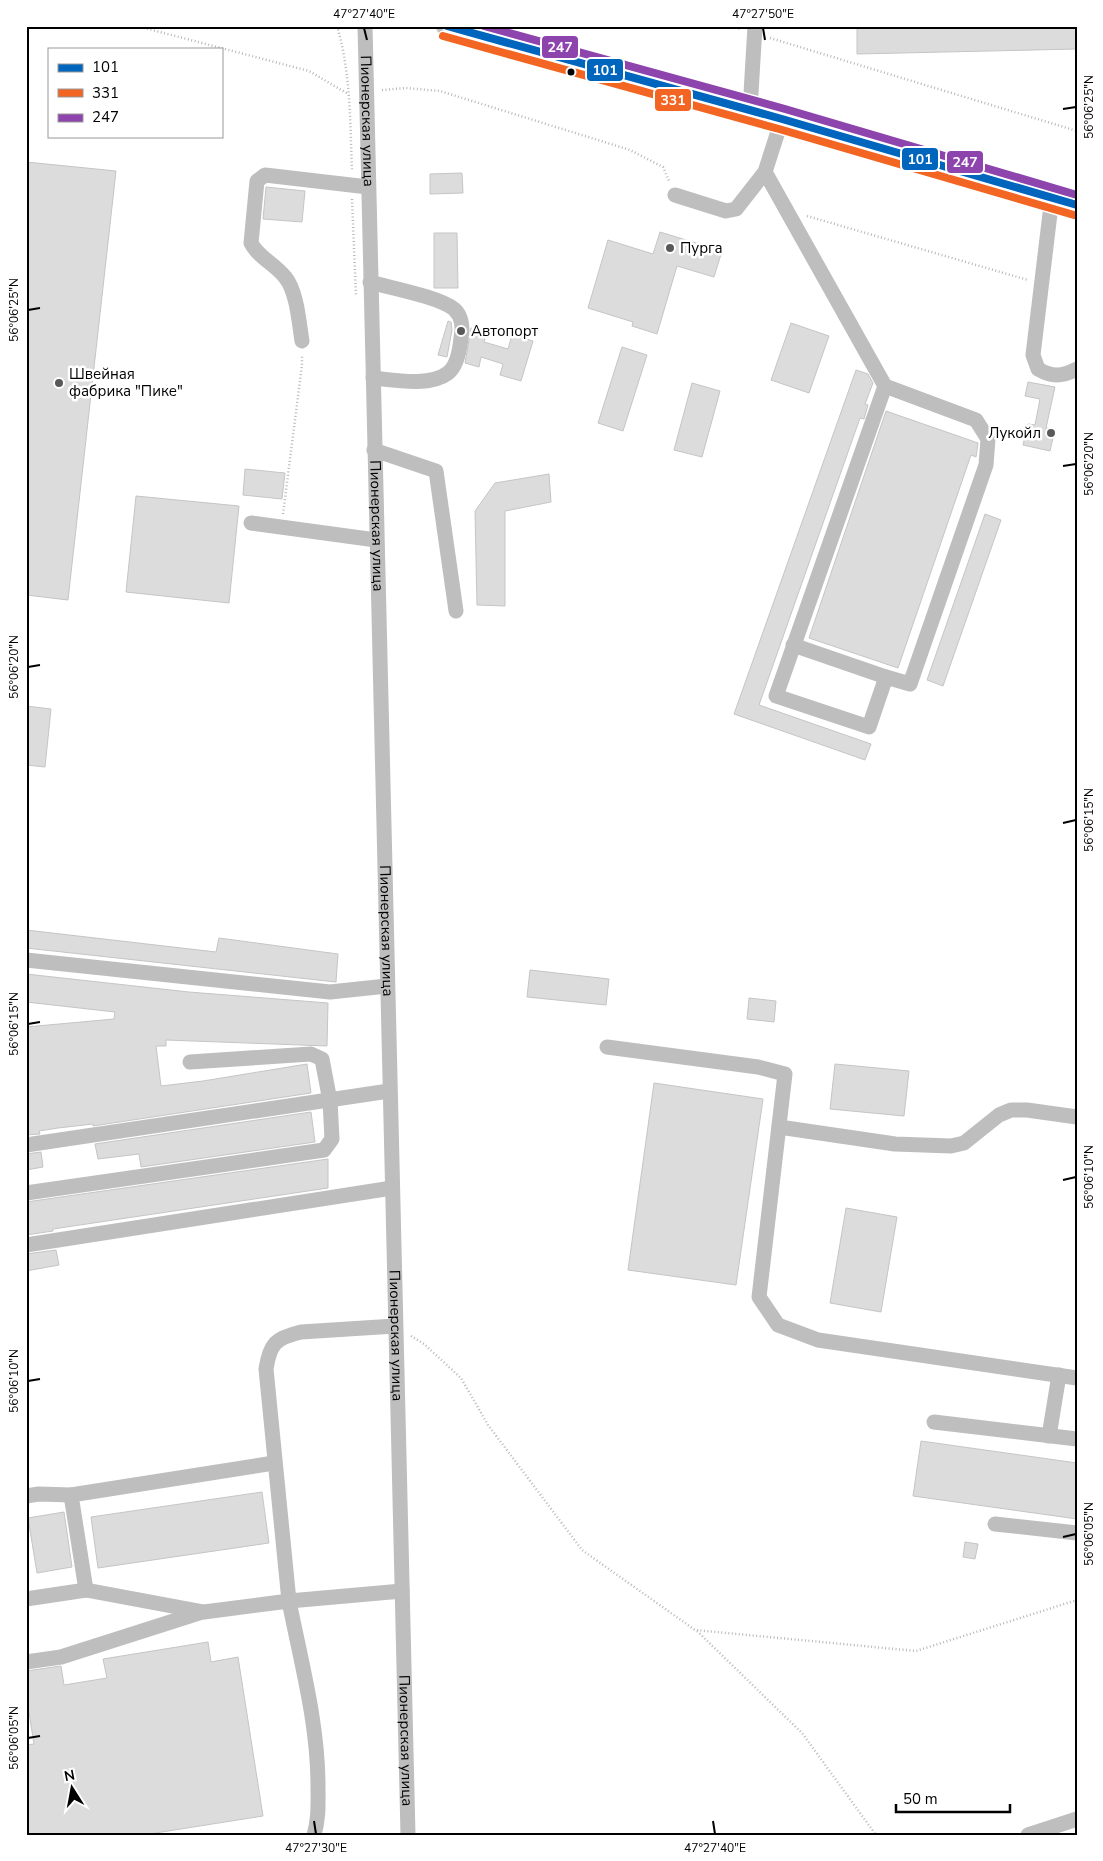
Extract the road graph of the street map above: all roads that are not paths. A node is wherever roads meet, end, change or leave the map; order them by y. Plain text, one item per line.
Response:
1 (365, 26) edge
2 (446, 26) edge
3 (755, 30) edge
4 (750, 110) junction
5 (782, 119) junction
6 (765, 172) junction
7 (368, 187) junction
8 (675, 195) road end
9 (1052, 197) junction
10 (1077, 205) edge
11 (370, 282) junction
12 (302, 341) road end
13 (1077, 369) edge
14 (373, 378) junction
15 (885, 386) junction
16 (374, 450) junction
17 (251, 523) dead end
18 (376, 540) junction
19 (456, 611) dead end
20 (793, 646) junction
21 (886, 677) junction
22 (26, 960) edge
23 (387, 986) junction
24 (608, 1047) dead end
25 (190, 1062) dead end
26 (389, 1091) junction
27 (330, 1101) junction
28 (1077, 1117) edge
29 (779, 1127) junction
30 (26, 1145) edge
31 (392, 1188) junction
32 (26, 1193) edge
33 (26, 1245) edge
34 (395, 1326) junction
35 (1059, 1375) junction
36 (1077, 1378) edge
37 (934, 1422) dead end
38 (1049, 1436) junction
39 (1077, 1439) edge
40 (274, 1464) junction
41 (71, 1495) junction
42 (26, 1496) edge
43 (995, 1524) dead end
44 (1077, 1533) edge
45 (86, 1590) junction
46 (402, 1591) junction
47 (26, 1599) edge
48 (289, 1601) junction
49 (204, 1612) junction
50 (26, 1662) edge
51 (1077, 1819) edge
52 (314, 1835) edge
53 (408, 1835) edge
54 (1028, 1835) edge

1 - 7 street, Пионерская улица
2 - 4 main road
3 - 4 street
4 - 5 main road
5 - 6 street
5 - 9 main road
6 - 8 street
6 - 15 street
7 - 11 street, Пионерская улица
7 - 12 street
9 - 10 main road
9 - 13 street
11 - 14 street, Пионерская улица
11 - 14 street
14 - 16 street, Пионерская улица
15 - 20 street
15 - 21 street
16 - 18 street, Пионерская улица
16 - 19 street
17 - 18 street
18 - 23 street, Пионерская улица
20 - 21 street
20 - 21 street
22 - 23 street
23 - 26 street, Пионерская улица
24 - 29 street
25 - 27 street
26 - 27 street
26 - 31 street, Пионерская улица
27 - 30 street
27 - 32 street
28 - 29 street
29 - 35 street
31 - 33 street
31 - 34 street, Пионерская улица
34 - 40 street
34 - 46 street, Пионерская улица
35 - 36 street
35 - 38 street
37 - 38 street
38 - 39 street
40 - 41 street
40 - 48 street
41 - 42 street
41 - 45 street
43 - 44 street
45 - 47 street
45 - 49 street
46 - 48 street
46 - 53 street, Пионерская улица
48 - 49 street
48 - 52 street
49 - 50 street
51 - 54 street

